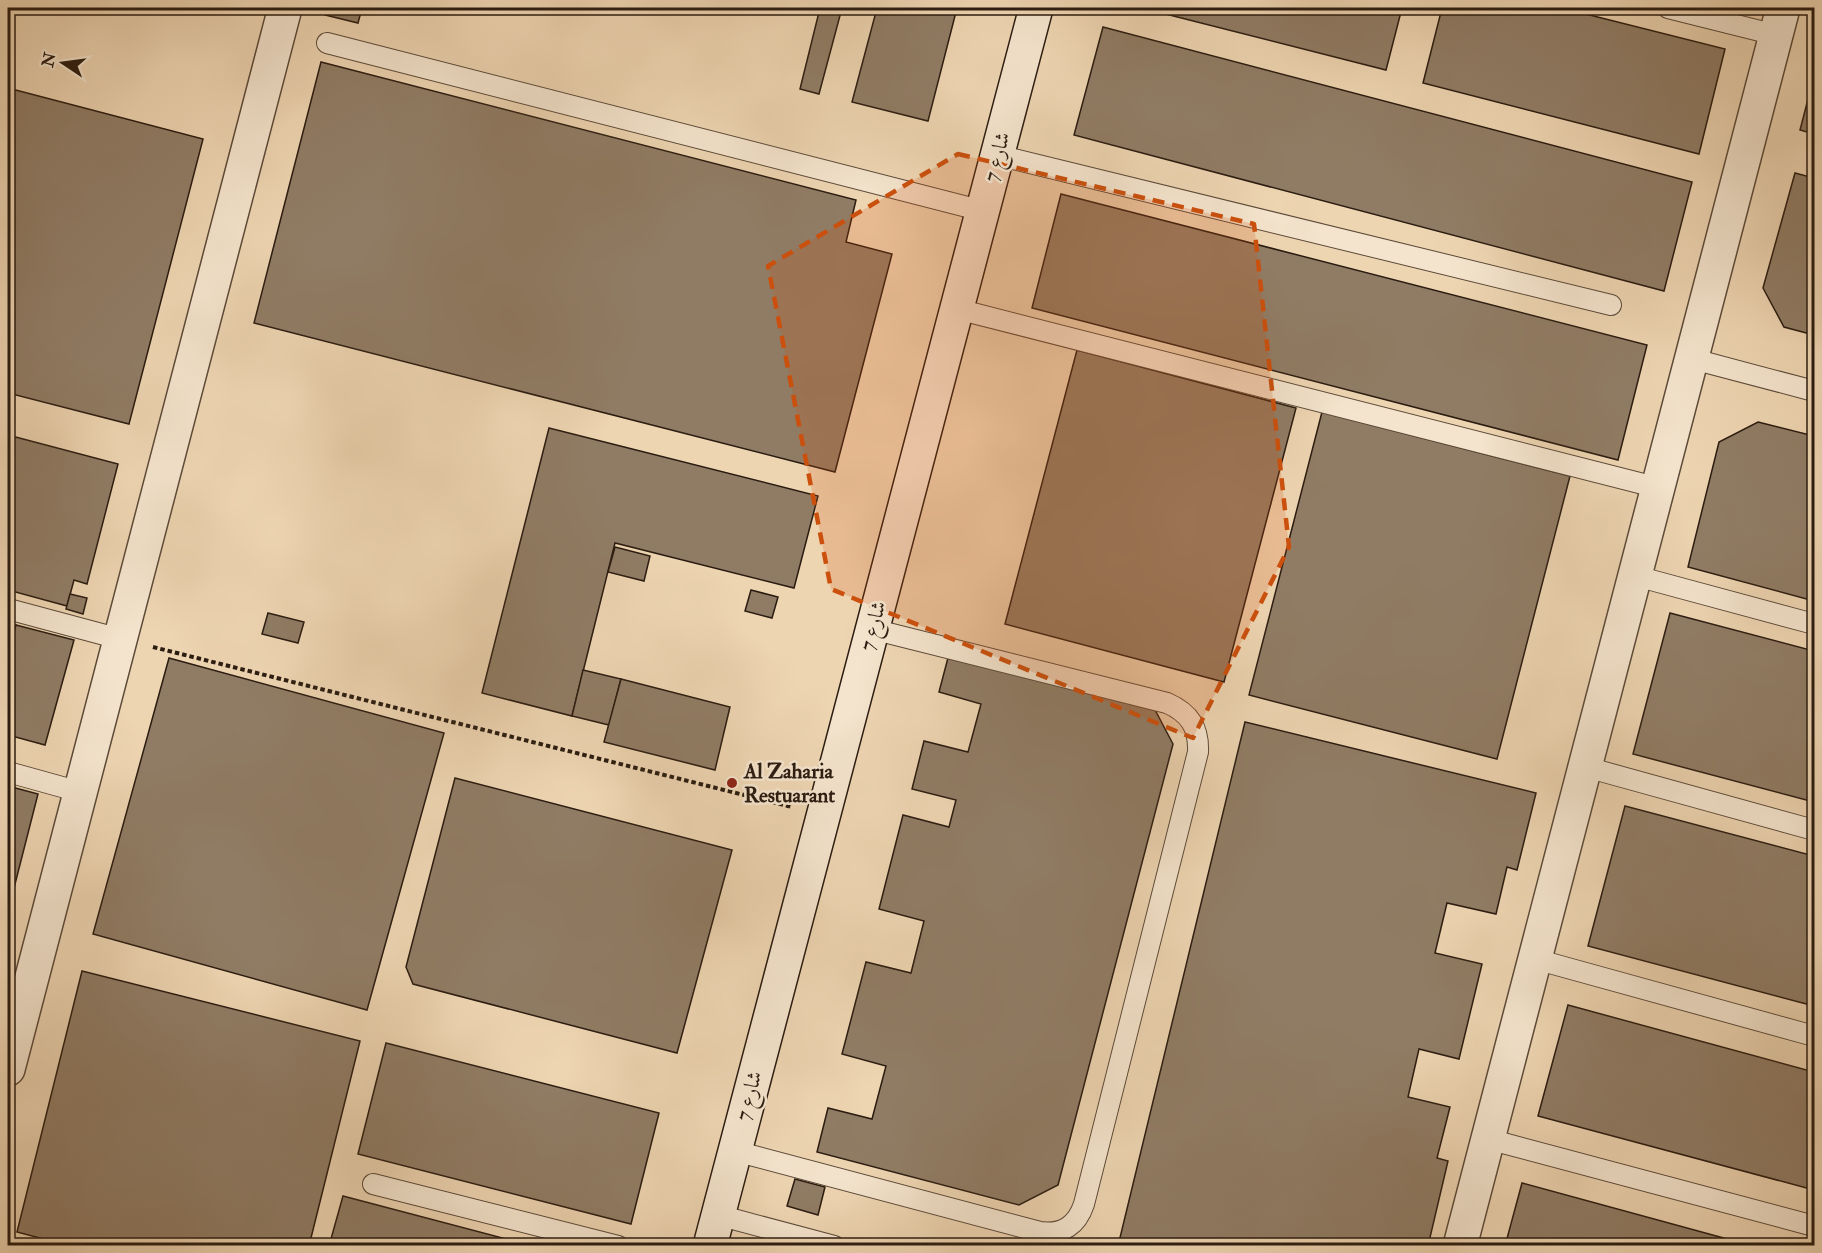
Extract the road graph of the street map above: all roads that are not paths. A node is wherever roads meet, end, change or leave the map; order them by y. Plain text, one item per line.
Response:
1 (285, 8) edge
2 (1036, 8) edge
3 (1668, 8) edge
4 (1780, 21) edge
5 (327, 43) dead end
6 (997, 155) junction
7 (983, 211) junction
8 (1611, 305) dead end
9 (957, 309) junction
10 (1693, 359) junction
11 (1815, 391) edge
12 (1659, 488) junction
13 (1636, 576) junction
14 (8, 609) edge
15 (1815, 624) edge
16 (872, 629) junction
17 (120, 639) junction
18 (1586, 767) junction
19 (8, 772) edge
20 (80, 792) junction
21 (1815, 830) edge
22 (1535, 959) junction
23 (1815, 1036) edge
24 (9, 1060) edge
25 (1488, 1138) junction
26 (735, 1151) junction
27 (373, 1184) dead end
28 (1815, 1226) edge
29 (714, 1230) edge
30 (618, 1245) edge
31 (834, 1245) edge
32 (1460, 1245) edge

1 - 17 street
2 - 6 street, شارع 7
3 - 4 lane
4 - 10 street
5 - 7 lane
6 - 7 street, شارع 7
6 - 8 lane
7 - 9 street, شارع 7
9 - 12 lane
9 - 16 street, شارع 7
10 - 11 lane
10 - 12 street
12 - 13 street
13 - 15 lane
13 - 18 street
14 - 17 lane
16 - 26 street, شارع 7
16 - 26 lane
17 - 20 street
18 - 21 lane
18 - 22 street
19 - 20 lane
20 - 24 street
22 - 23 lane
22 - 25 street
25 - 28 lane
25 - 32 street
26 - 29 street, شارع 7
27 - 30 lane
29 - 31 lane

